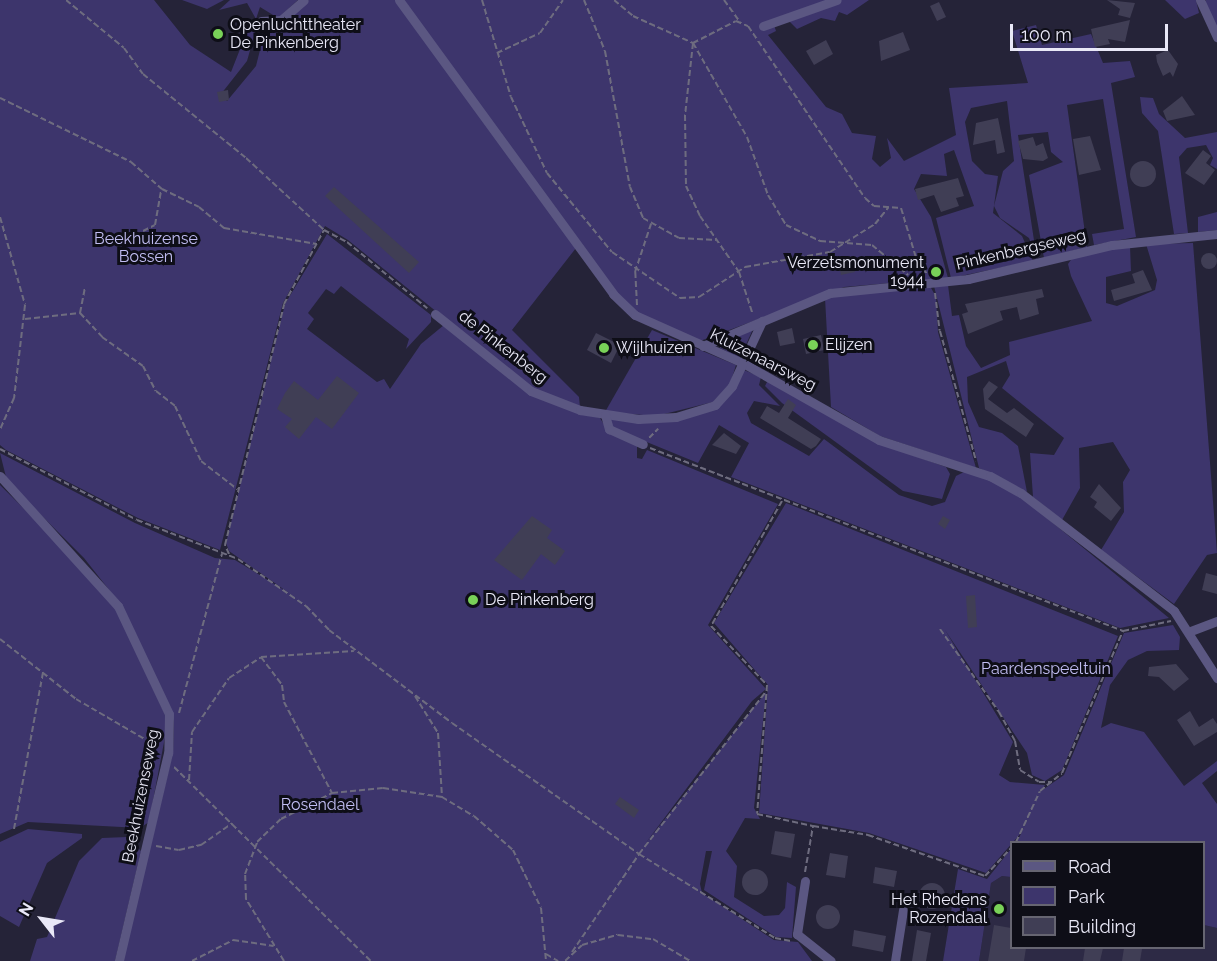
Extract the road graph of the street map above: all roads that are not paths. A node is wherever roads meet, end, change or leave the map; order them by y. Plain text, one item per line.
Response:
1 (304, 0) edge
2 (399, 0) edge
3 (837, 0) edge
4 (1200, 0) edge
5 (261, 21) dead end
6 (763, 26) dead end
7 (1217, 37) edge
8 (1217, 234) edge
9 (435, 314) road end
10 (759, 321) junction
11 (704, 345) junction
12 (743, 363) junction
13 (605, 415) junction
14 (643, 444) road end
15 (0, 476) edge
16 (1217, 621) edge
17 (1188, 632) junction
18 (1217, 678) edge
19 (805, 881) road end
20 (903, 910) dead end
21 (119, 961) edge
22 (831, 961) edge
23 (895, 961) edge

1 - 5 street
2 - 11 street, Kluizenaarsweg
3 - 6 street
4 - 7 street
8 - 10 street, Pinkenbergseweg
9 - 13 street, de Pinkenberg
10 - 11 street, Pinkenbergseweg
10 - 12 street
11 - 12 street, Kluizenaarsweg
12 - 13 street, de Pinkenberg
12 - 17 street, Kluizenaarsweg
13 - 14 street
15 - 21 street, Beekhuizenseweg
16 - 17 street
17 - 18 street
19 - 22 street
20 - 23 street

